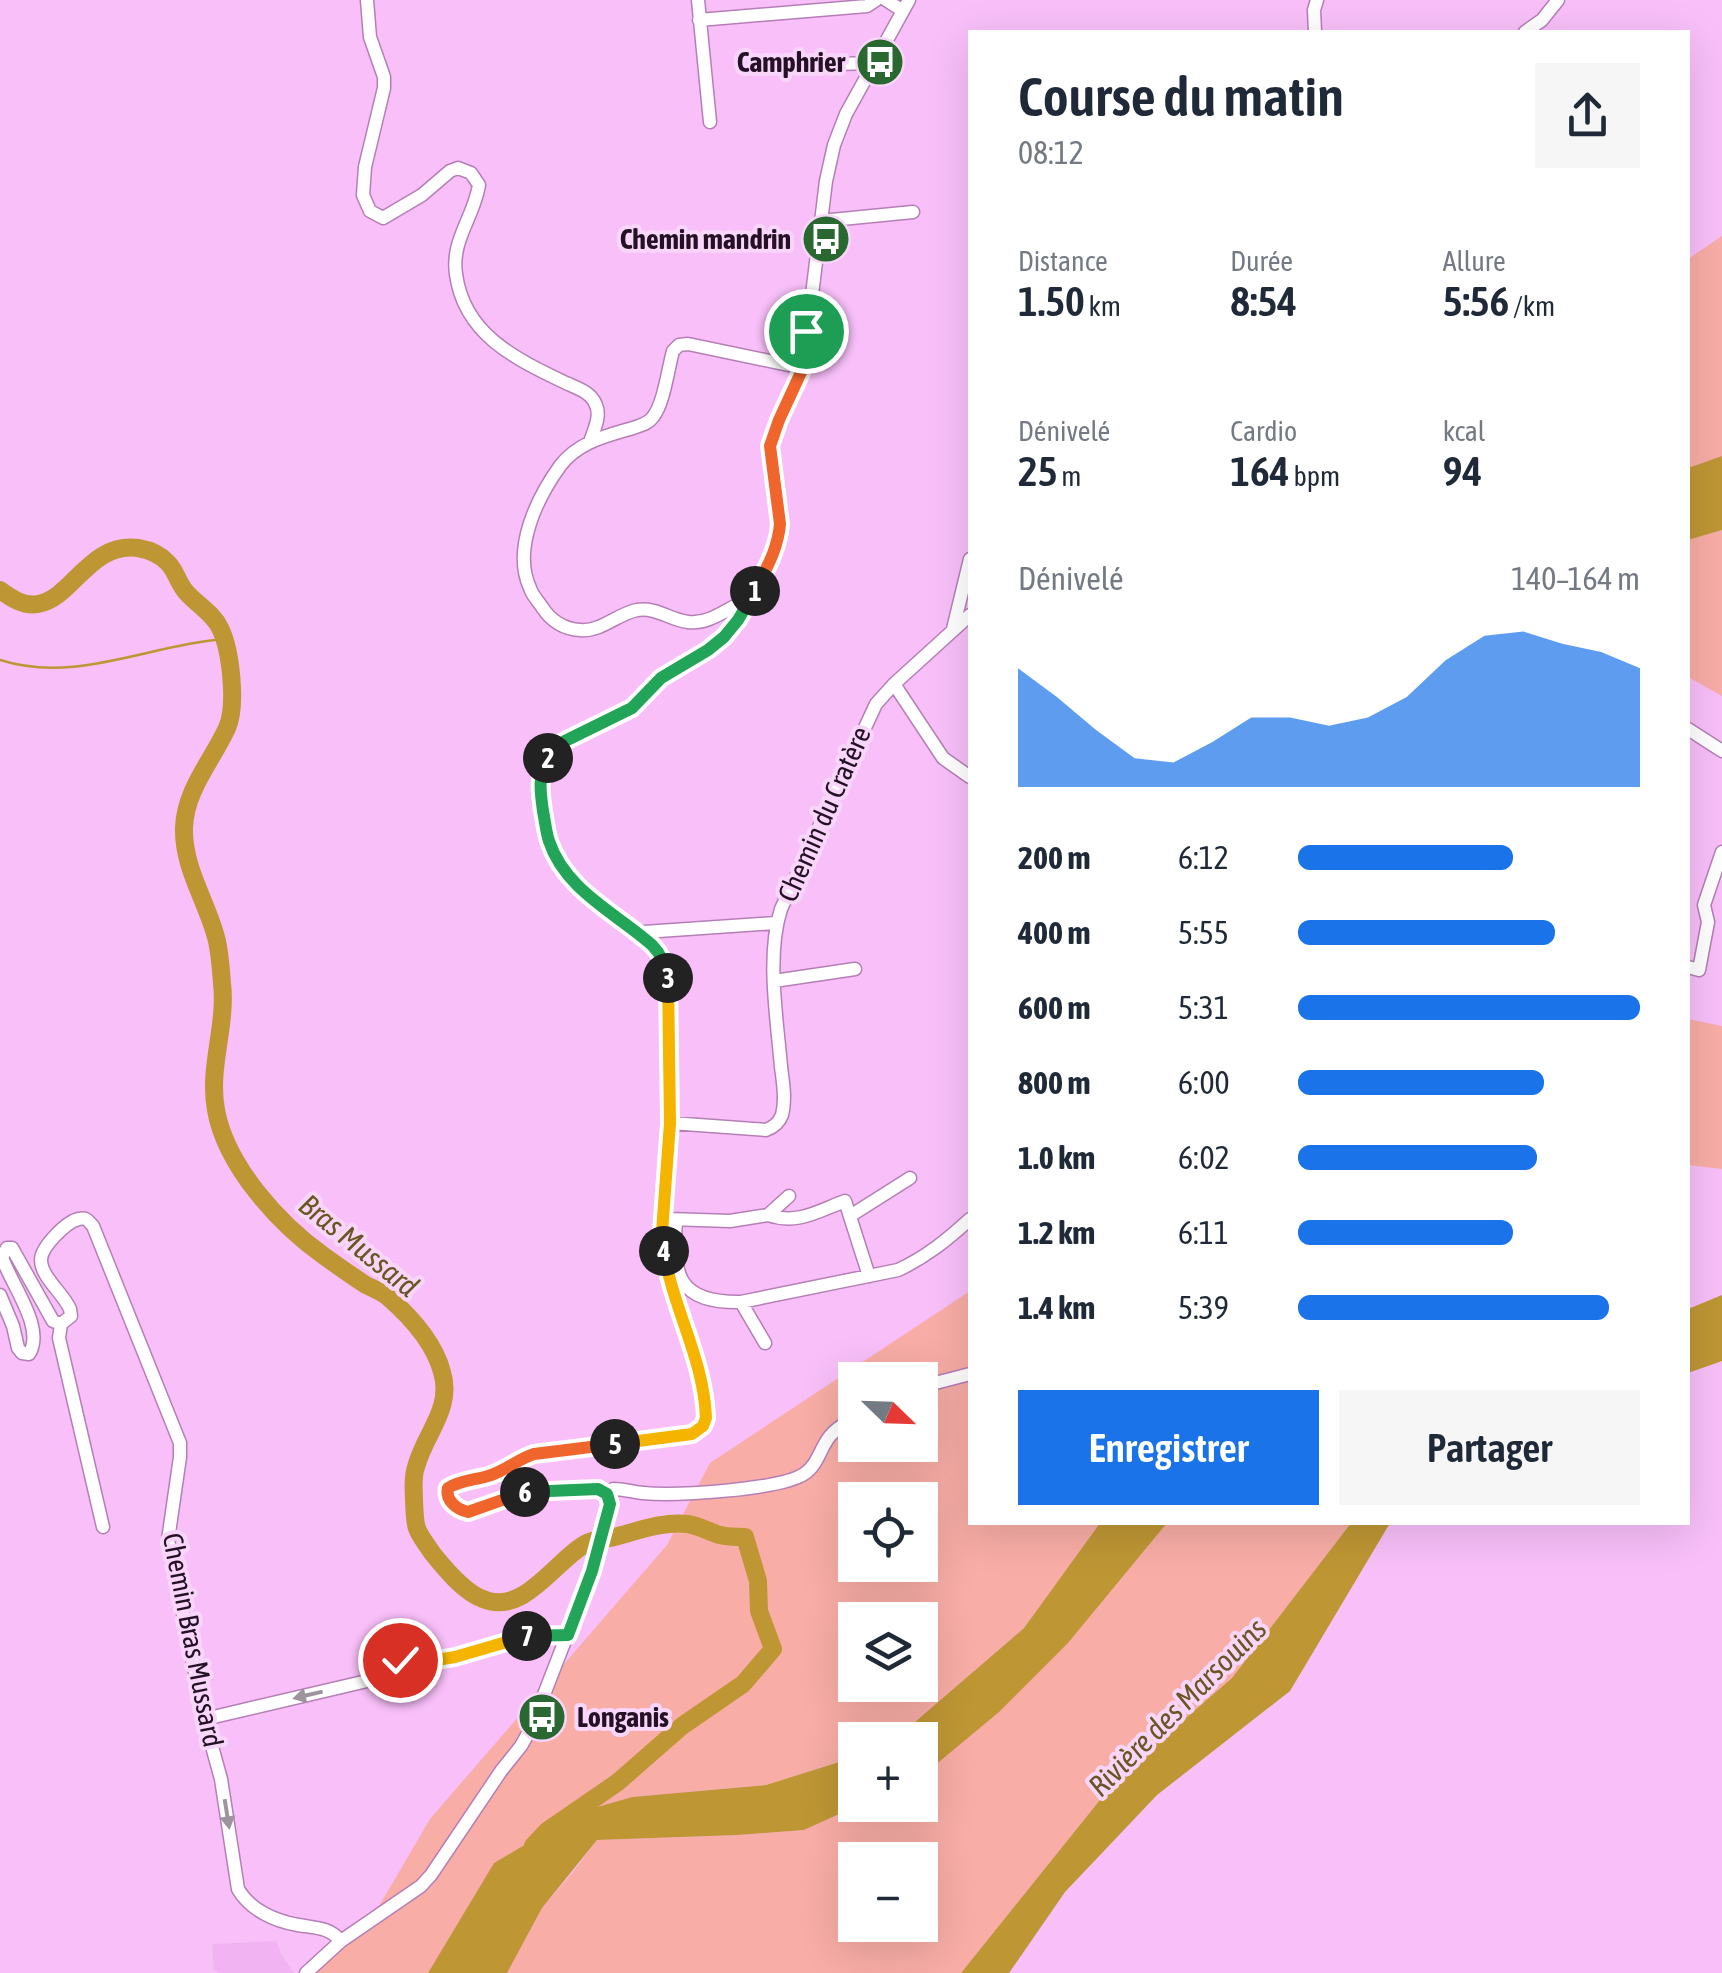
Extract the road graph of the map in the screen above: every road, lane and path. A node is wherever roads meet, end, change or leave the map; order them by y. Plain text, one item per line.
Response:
1 (367, 0) edge
2 (698, 0) edge
3 (876, 0) edge
4 (886, 0) edge
5 (1318, 0) edge
6 (1558, 0) edge
7 (906, 6) edge
8 (700, 20) junction
9 (1316, 30) edge
10 (1528, 30) edge
11 (874, 63) junction
12 (758, 66) dead end
13 (710, 122) dead end
14 (913, 212) dead end
15 (821, 221) junction
16 (803, 368) junction
17 (590, 442) junction
18 (968, 567) edge
19 (752, 598) junction
20 (968, 617) edge
21 (952, 631) junction
22 (894, 684) junction
23 (1690, 730) edge
24 (1722, 751) edge
25 (968, 776) edge
26 (1722, 852) edge
27 (776, 923) junction
28 (641, 935) junction
29 (1690, 968) edge
30 (855, 969) dead end
31 (774, 982) junction
32 (670, 1123) junction
33 (910, 1178) dead end
34 (789, 1196) dead end
35 (768, 1215) junction
36 (850, 1216) junction
37 (670, 1219) junction
38 (968, 1221) edge
39 (869, 1276) junction
40 (0, 1295) edge
41 (741, 1302) junction
42 (61, 1324) junction
43 (765, 1344) dead end
44 (968, 1375) edge
45 (938, 1382) edge
46 (838, 1431) edge
47 (607, 1494) junction
48 (103, 1527) dead end
49 (568, 1635) junction
50 (204, 1719) junction
51 (342, 1941) junction
52 (306, 1973) edge

1 - 17 street
2 - 8 street
3 - 8 street
4 - 7 street
5 - 9 street
6 - 10 street
7 - 11 street
8 - 13 street
11 - 12 street
11 - 15 street
14 - 15 street
15 - 16 street
16 - 17 street
16 - 19 street
17 - 19 street
18 - 21 street
19 - 28 street
20 - 21 street, Chemin du Cratère
21 - 22 street, Chemin du Cratère
22 - 25 street
22 - 27 street, Chemin du Cratère
23 - 24 street
26 - 29 street
27 - 28 street
27 - 31 street, Chemin du Cratère
28 - 32 street
30 - 31 street
31 - 32 street, Chemin du Cratère
32 - 37 street
33 - 36 street
34 - 35 street
35 - 36 street
35 - 37 street
36 - 39 street
37 - 41 street
37 - 47 street
38 - 39 street
39 - 41 street
40 - 42 street
41 - 43 street
42 - 48 street, Chemin Bras Mussard
42 - 50 street, Chemin Bras Mussard
44 - 45 street
46 - 47 street
47 - 49 street
49 -> 50 street
49 - 51 street
50 -> 51 street, Chemin Bras Mussard
51 - 52 street

